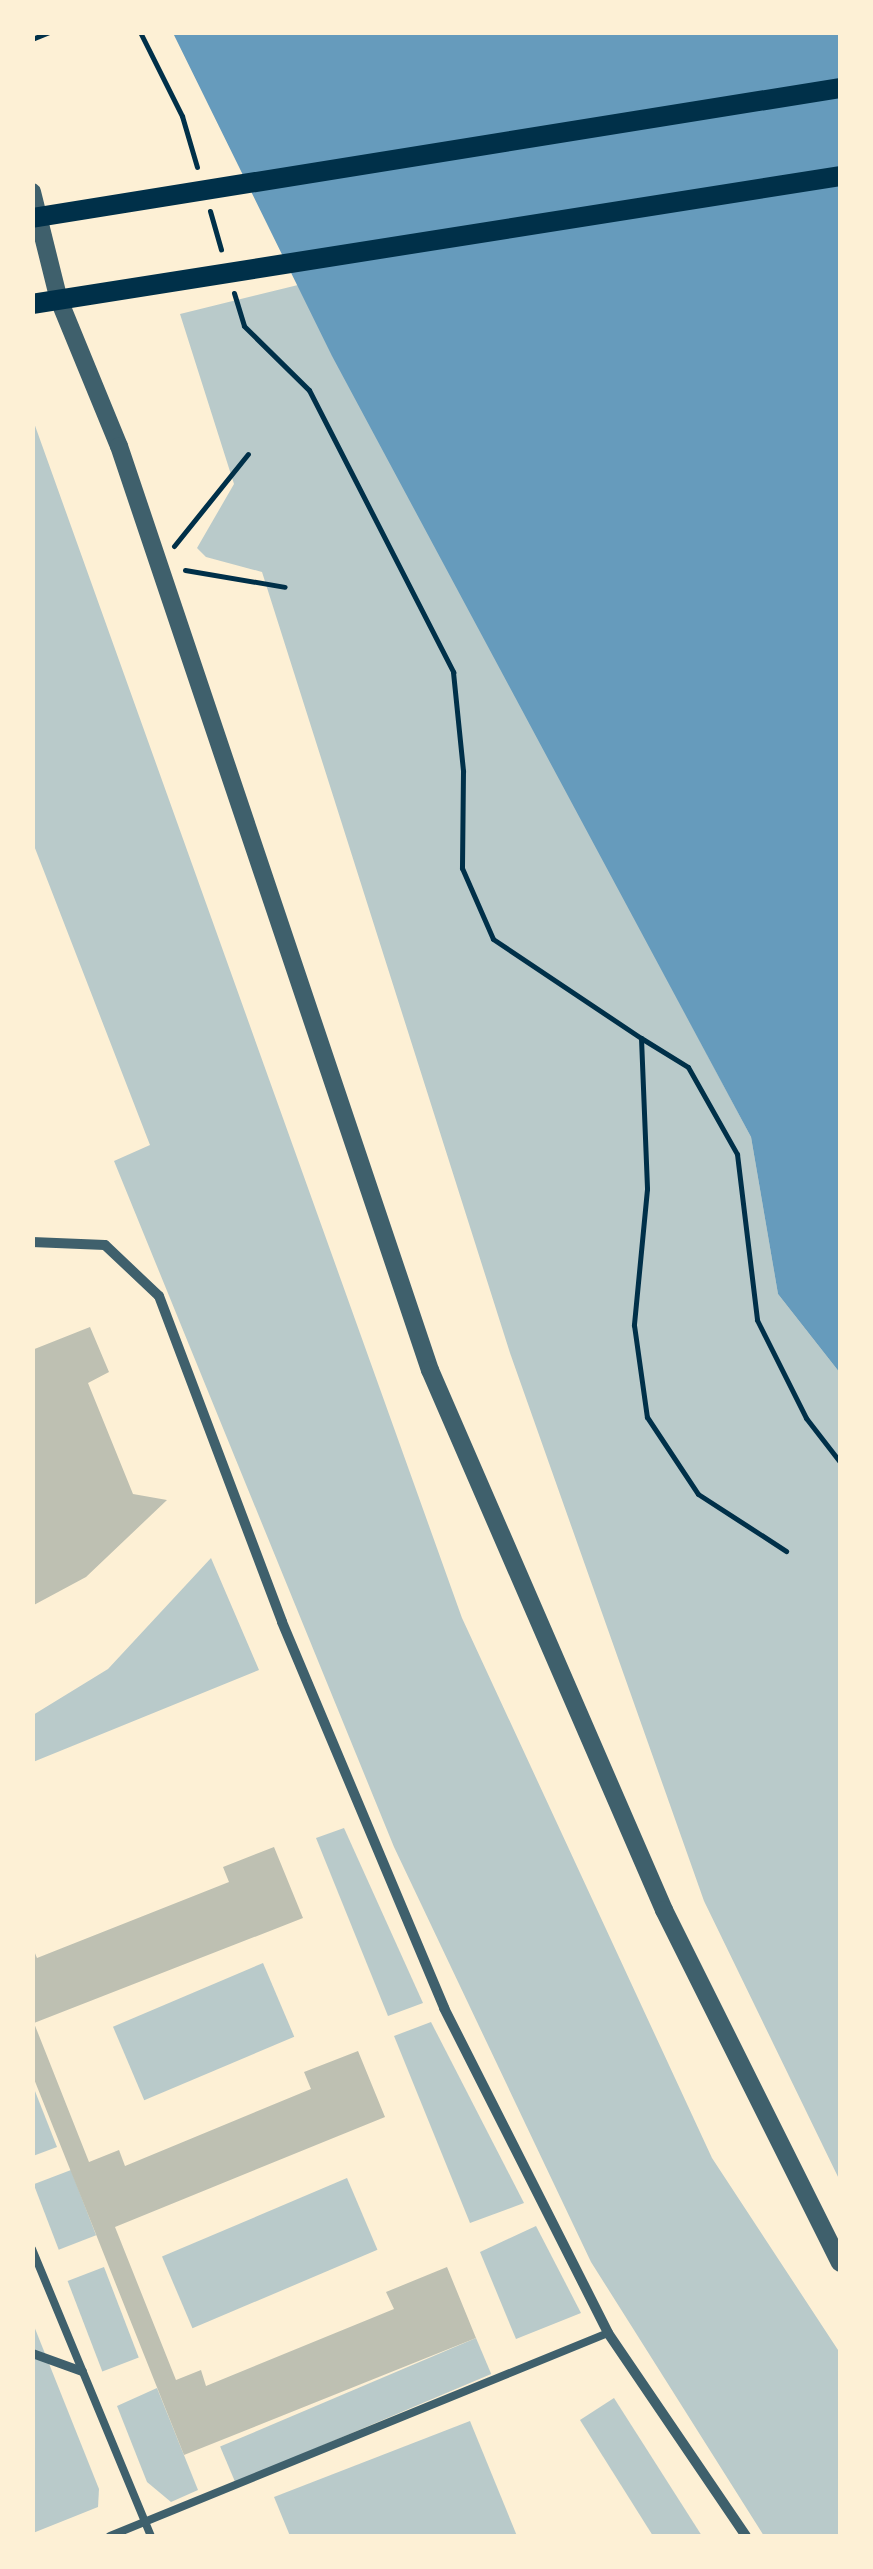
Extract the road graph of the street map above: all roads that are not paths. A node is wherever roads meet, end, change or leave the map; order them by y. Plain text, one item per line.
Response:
1 (840, 88) edge
2 (840, 176) edge
3 (32, 192) edge
4 (36, 218) edge
5 (59, 300) junction
6 (32, 304) edge
7 (36, 1241) edge
8 (32, 2249) edge
9 (840, 2263) edge
10 (608, 2333) junction
11 (32, 2352) edge
12 (82, 2371) junction
13 (145, 2523) junction
14 (110, 2536) edge
15 (151, 2536) edge
16 (746, 2536) edge

1 - 4 main road
2 - 5 main road
3 - 4 street
4 - 5 street
5 - 6 main road
5 - 9 street
7 - 10 street
8 - 12 lane
10 - 13 lane
10 - 16 street
11 - 12 street
12 - 13 lane
13 - 14 lane
13 - 15 lane

